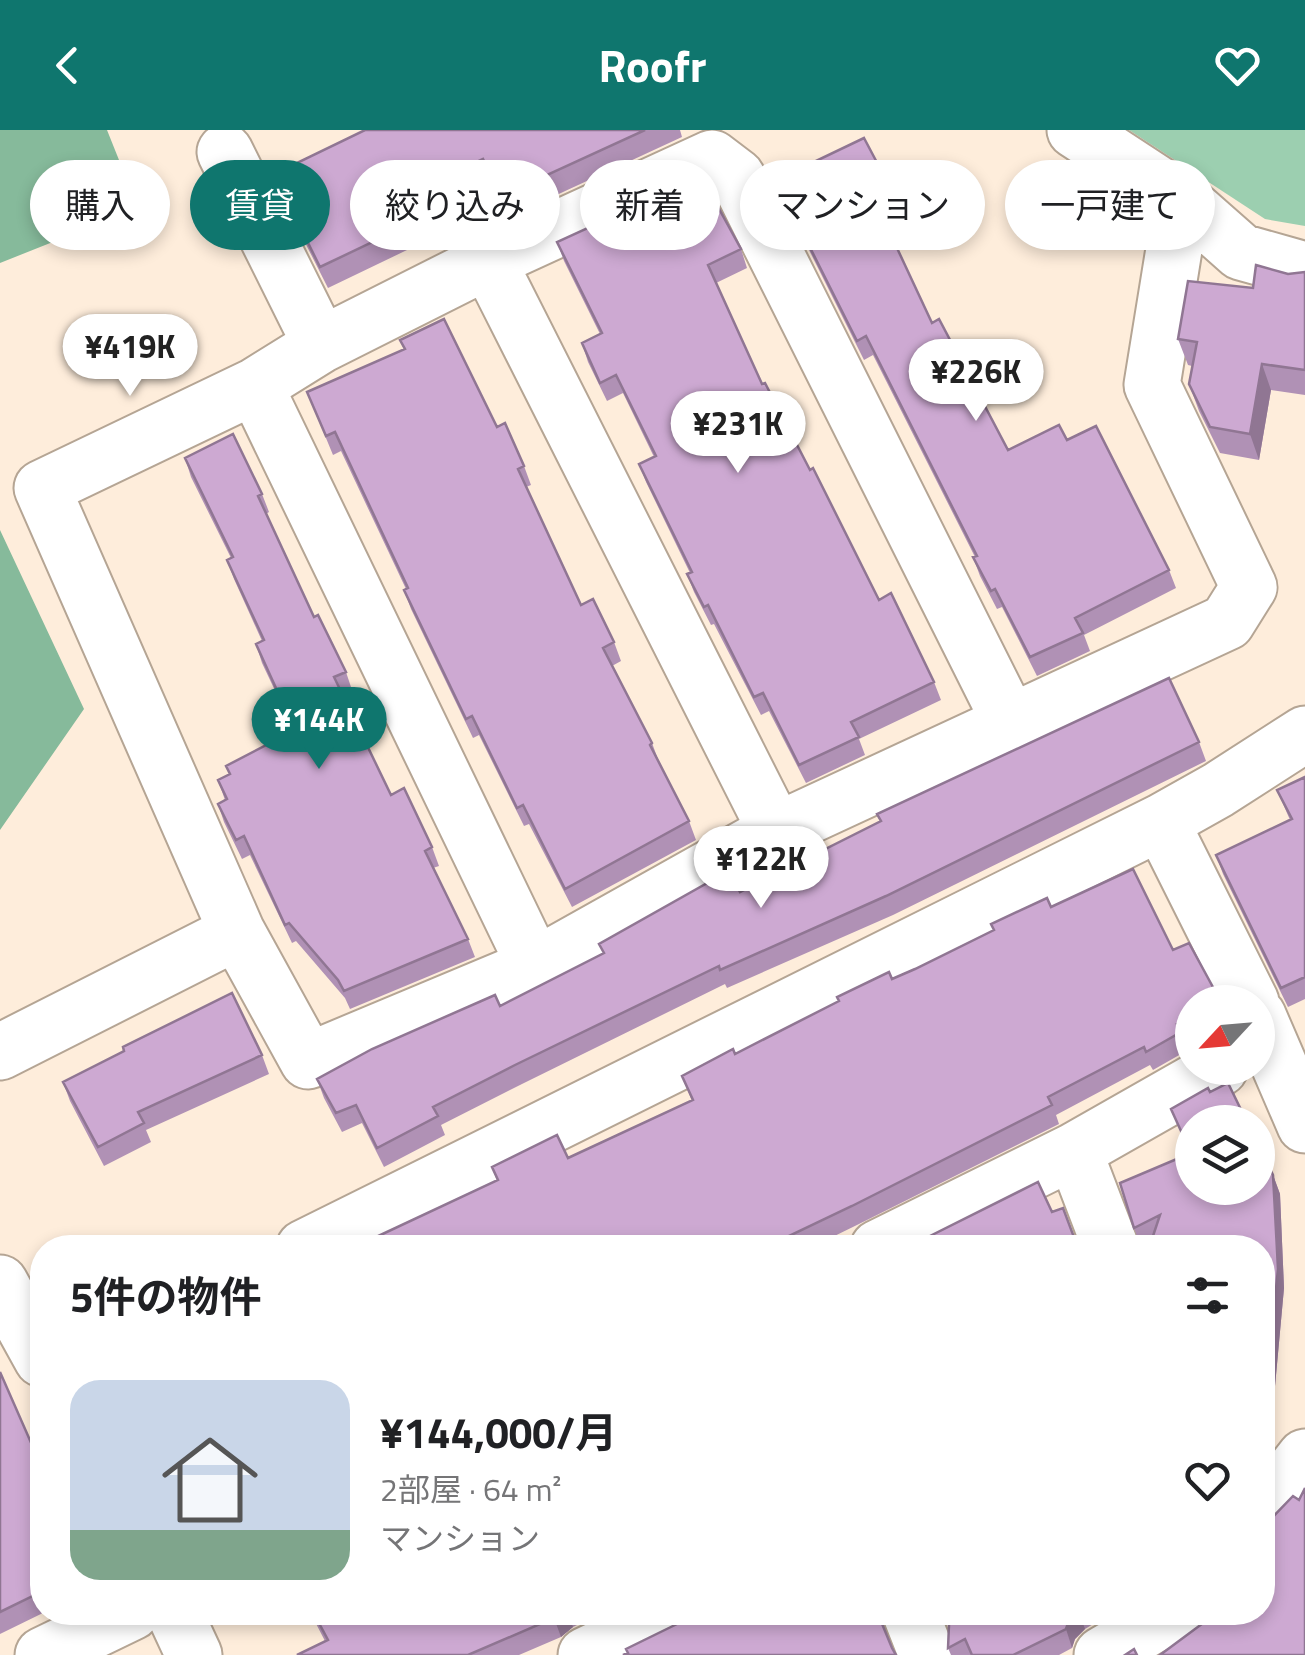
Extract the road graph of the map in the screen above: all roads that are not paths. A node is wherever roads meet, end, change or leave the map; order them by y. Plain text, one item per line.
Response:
1 (1076, 130) edge
2 (225, 152) dead end
3 (1121, 160) edge
4 (1215, 230) edge
5 (1174, 250) edge
6 (488, 261) junction
7 (1305, 270) edge
8 (321, 345) junction
9 (254, 386) junction
10 (1011, 724) junction
11 (1305, 734) edge
12 (1160, 822) junction
13 (776, 832) junction
14 (237, 932) junction
15 (535, 966) junction
16 (1247, 985) edge
17 (1275, 1044) edge
18 (0, 1052) edge
19 (1190, 1085) edge
20 (1305, 1125) edge
21 (1074, 1152) junction
22 (330, 1235) edge
23 (905, 1235) edge
24 (1106, 1235) edge
25 (0, 1283) edge
26 (30, 1337) edge
27 (1305, 1457) edge
28 (1275, 1495) edge
29 (105, 1625) edge
30 (180, 1625) edge
31 (649, 1625) edge
32 (915, 1625) edge
33 (1153, 1625) edge
34 (44, 1655) edge
35 (194, 1655) edge
36 (586, 1655) edge
37 (927, 1655) edge
38 (1102, 1655) edge

1 - 3 street
2 - 8 street
4 - 7 street
5 - 10 street
6 - 8 street
6 - 10 street
6 - 13 street
8 - 9 street
9 - 14 street
9 - 15 street
10 - 13 street
11 - 12 street
12 - 16 street
12 - 22 street
13 - 15 street
14 - 15 street
14 - 18 street
17 - 20 street
19 - 21 street
21 - 23 street
21 - 24 street
25 - 26 street
27 - 28 street
29 - 34 street
30 - 35 street
31 - 36 street
32 - 37 street
33 - 38 street

